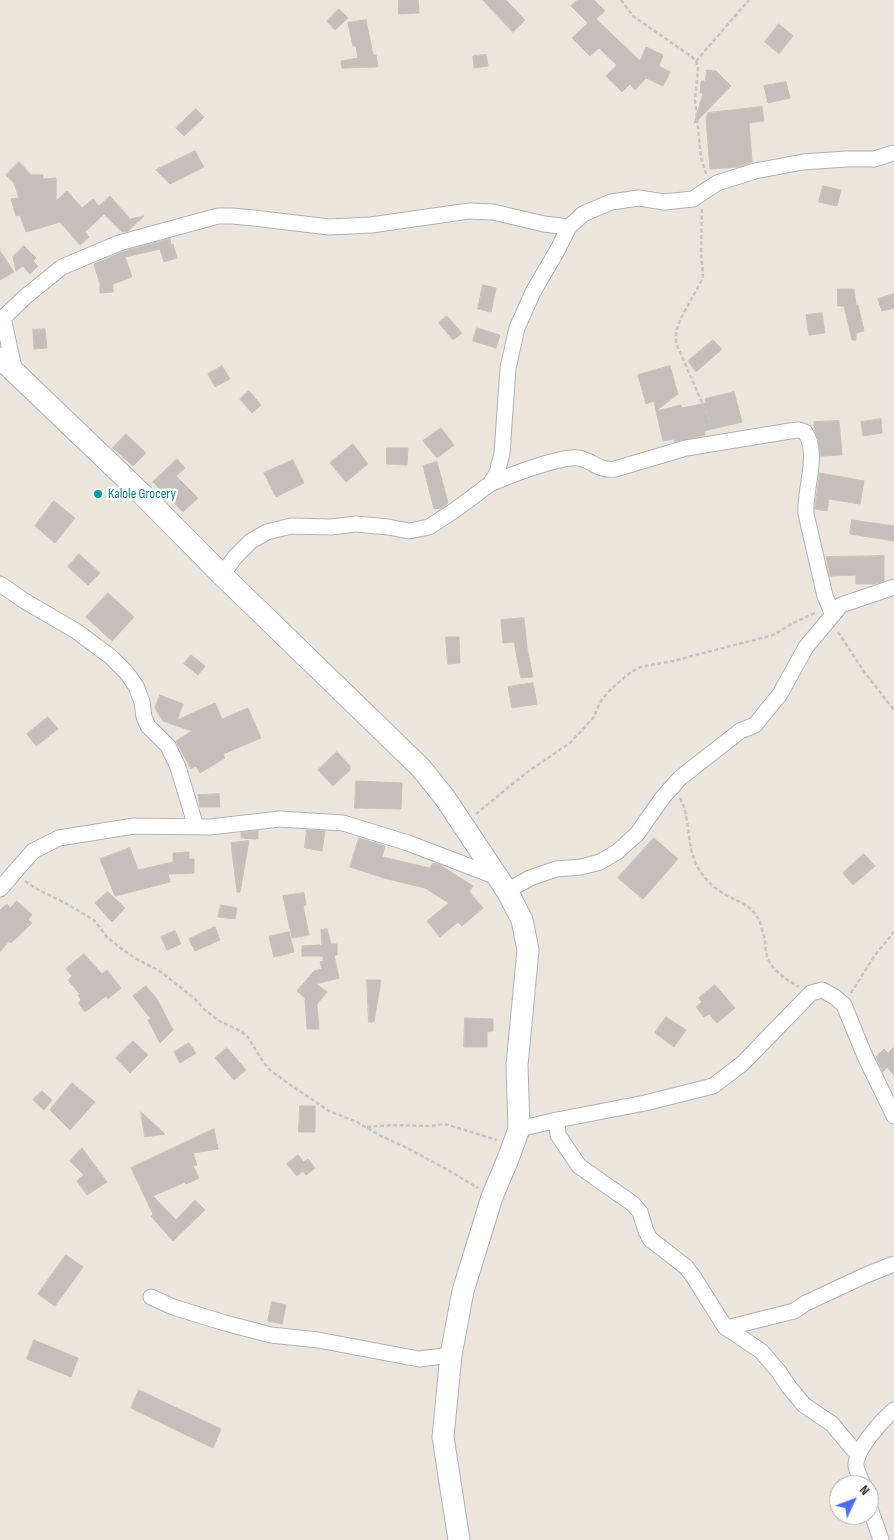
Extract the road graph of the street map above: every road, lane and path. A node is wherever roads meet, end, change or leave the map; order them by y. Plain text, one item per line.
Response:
1 (621, 0) edge
2 (749, 0) edge
3 (696, 61) junction
4 (894, 153) edge
5 (707, 189) junction
6 (569, 227) junction
7 (0, 358) edge
8 (16, 374) junction
9 (717, 442) junction
10 (490, 484) junction
11 (222, 575) junction
12 (0, 584) edge
13 (894, 587) edge
14 (831, 614) junction
15 (894, 710) edge
16 (673, 786) junction
17 (463, 824) junction
18 (196, 827) junction
19 (14, 873) junction
20 (502, 884) junction
21 (0, 888) edge
22 (894, 932) edge
23 (811, 993) junction
24 (844, 1005) junction
25 (894, 1116) edge
26 (557, 1120) junction
27 (366, 1127) junction
28 (516, 1137) junction
29 (492, 1197) junction
30 (894, 1264) edge
31 (151, 1297) dead end
32 (726, 1328) junction
33 (451, 1355) junction
34 (894, 1410) edge
35 (858, 1455) junction
36 (859, 1475) edge
37 (875, 1525) edge
38 (459, 1540) edge
39 (880, 1540) edge

1 - 3 path
2 - 3 path
3 - 5 path
4 - 5 street
5 - 6 street
5 - 9 path
6 - 8 street
6 - 10 street
7 - 8 street
8 - 11 street
9 - 10 street
9 - 14 street
10 - 11 street
11 - 17 street
12 - 18 street
13 - 14 street
14 - 15 path
14 - 16 street
14 - 17 path
16 - 20 street
16 - 23 path
17 - 20 street
18 - 19 street
18 - 20 street
19 - 21 street
19 - 27 path
20 - 28 street
22 - 24 path
23 - 24 street
23 - 26 street
24 - 25 street
26 - 28 street
26 - 32 street
27 - 28 path
27 - 29 path
28 - 29 street
29 - 33 street
30 - 32 street
31 - 33 street
32 - 35 street
33 - 38 street
34 - 35 street
35 - 36 street
37 - 39 street

